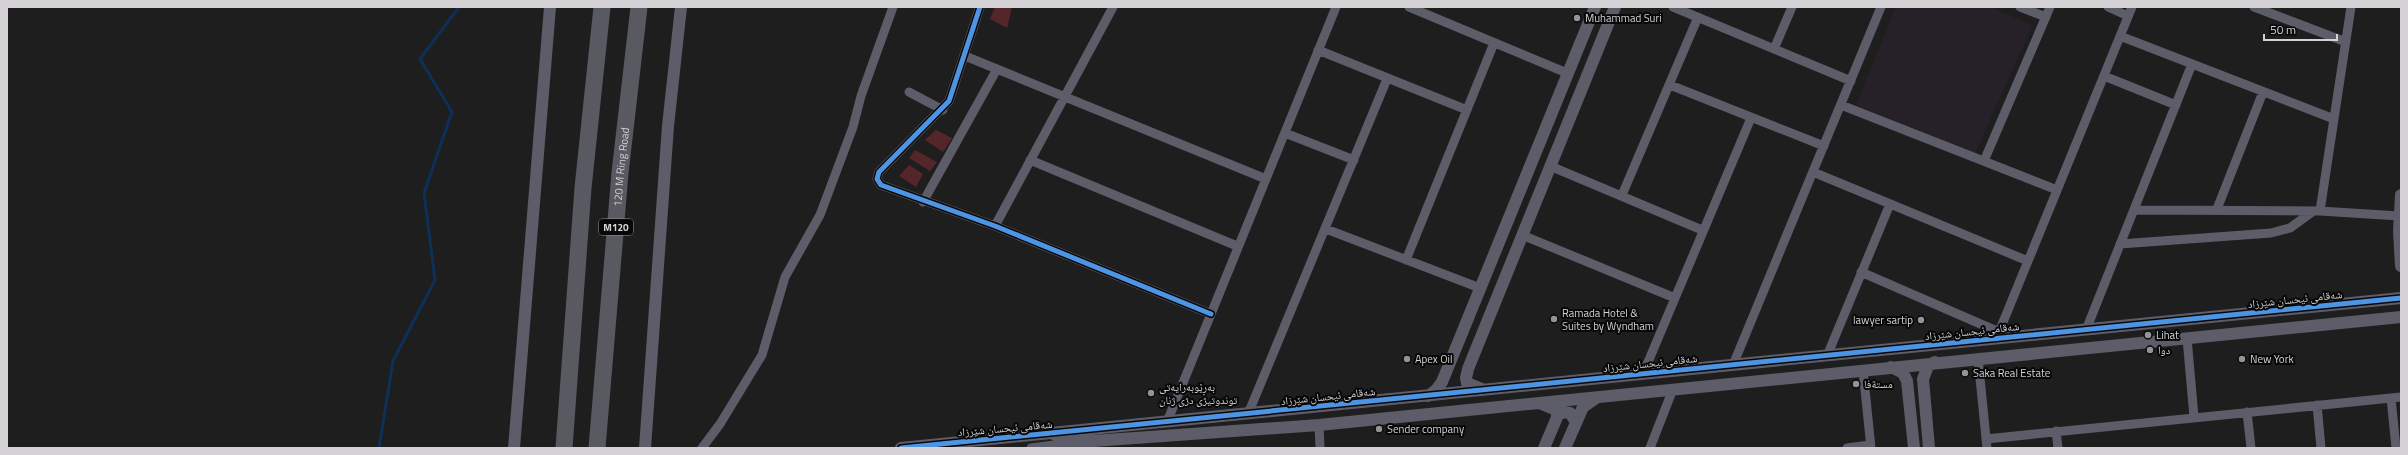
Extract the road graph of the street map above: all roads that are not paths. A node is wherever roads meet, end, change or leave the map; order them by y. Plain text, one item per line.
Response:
1 (550, 7) edge
2 (602, 7) edge
3 (639, 7) edge
4 (681, 7) edge
5 (893, 7) edge
6 (980, 7) edge
7 (1113, 7) edge
8 (1336, 7) edge
9 (1595, 7) edge
10 (1615, 7) edge
11 (1673, 7) edge
12 (1792, 7) edge
13 (1881, 7) edge
14 (2020, 7) edge
15 (2050, 7) edge
16 (2108, 7) edge
17 (2132, 7) edge
18 (2254, 7) edge
19 (2351, 7) edge
20 (1412, 8) edge
21 (2128, 16) junction
22 (1698, 17) junction
23 (2046, 17) junction
24 (2120, 36) junction
25 (2346, 42) junction
26 (1494, 43) junction
27 (1580, 44) junction
28 (1774, 49) junction
29 (1318, 50) junction
30 (1597, 52) junction
31 (965, 56) junction
32 (2192, 64) junction
33 (997, 69) junction
34 (1567, 72) junction
35 (2104, 76) junction
36 (1387, 79) junction
37 (1851, 81) junction
38 (1670, 85) junction
39 (909, 92) dead end
40 (2263, 92) junction
41 (1064, 97) junction
42 (1841, 104) junction
43 (2176, 105) junction
44 (943, 110) junction
45 (1467, 110) junction
46 (1751, 118) junction
47 (2334, 119) junction
48 (1284, 133) junction
49 (1824, 146) junction
50 (1030, 160) junction
51 (1354, 160) junction
52 (1984, 161) junction
53 (1550, 166) junction
54 (1813, 172) junction
55 (1266, 179) junction
56 (2057, 190) junction
57 (1622, 195) junction
58 (2401, 195) edge
59 (923, 202) junction
60 (1890, 204) junction
61 (2217, 209) junction
62 (2134, 210) junction
63 (2316, 212) junction
64 (2400, 216) junction
65 (995, 226) junction
66 (1326, 229) junction
67 (1702, 230) junction
68 (1522, 235) junction
69 (2120, 244) junction
70 (1237, 246) junction
71 (1406, 260) junction
72 (2028, 261) junction
73 (2401, 266) edge
74 (1861, 272) junction
75 (1480, 288) junction
76 (1675, 298) junction
77 (2401, 298) edge
78 (1211, 314) junction
79 (2401, 317) edge
80 (2157, 323) junction
81 (2086, 330) junction
82 (1999, 335) junction
83 (2187, 338) junction
84 (2159, 341) junction
85 (1827, 356) junction
86 (1978, 358) junction
87 (1799, 359) junction
88 (1450, 362) junction
89 (1935, 362) junction
90 (1733, 365) junction
91 (1891, 367) junction
92 (1468, 369) junction
93 (1863, 370) junction
94 (1643, 374) junction
95 (1800, 376) junction
96 (1923, 379) junction
97 (1907, 381) junction
98 (1673, 389) junction
99 (1485, 390) junction
100 (1428, 396) junction
101 (1597, 397) junction
102 (2401, 397) edge
103 (2390, 398) junction
104 (1357, 403) junction
105 (1538, 403) junction
106 (2317, 405) junction
107 (2248, 412) junction
108 (1248, 414) junction
109 (1558, 415) junction
110 (2194, 417) junction
111 (1359, 421) junction
112 (1167, 422) junction
113 (1576, 422) junction
114 (1319, 425) junction
115 (2056, 431) junction
116 (1053, 434) junction
117 (1079, 442) junction
118 (1986, 443) edge
119 (1870, 446) edge
120 (514, 448) edge
121 (564, 448) edge
122 (597, 448) edge
123 (645, 448) edge
124 (702, 448) edge
125 (901, 448) edge
126 (1031, 448) edge
127 (1320, 448) edge
128 (1544, 448) edge
129 (1565, 448) edge
130 (1650, 448) edge
131 (1847, 448) edge
132 (1914, 448) edge
133 (1929, 448) edge
134 (2058, 448) edge
135 (2251, 448) edge
136 (2321, 448) edge
137 (2396, 448) edge

1 - 120 street
2 - 121 highway
3 - 122 highway, 120 M Ring Road / M120
4 - 123 street
5 - 124 street
6 - 31 street
7 - 41 street
8 - 29 street
9 - 27 street
10 - 30 street
11 - 22 street
12 - 28 street
13 - 37 street
14 - 23 street
15 - 23 street
16 - 21 street
17 - 21 street
18 - 25 street
19 - 25 street
20 - 26 street
21 - 24 street
22 - 28 street
22 - 38 street
23 - 52 street
24 - 32 street
24 - 35 street
25 - 47 street
26 - 34 street
26 - 45 street
27 - 30 street
27 - 34 street
28 - 37 street
29 - 36 street
29 - 48 street
30 - 53 street
31 - 33 street
31 - 44 street
32 - 40 street
32 - 43 street
33 - 41 street
33 - 59 street
34 - 75 street
35 - 43 street
35 - 56 street
36 - 45 street
36 - 51 street
37 - 42 street
38 - 46 street
38 - 57 street
39 - 44 street
40 - 47 street
40 - 61 street
41 - 50 street
41 - 55 street
42 - 49 street
42 - 52 street
43 - 62 street
44 - 59 street
45 - 71 street
46 - 49 street
46 - 67 street
47 - 63 street
48 - 51 street
48 - 55 street
49 - 54 street
50 - 65 street
50 - 70 street
51 - 66 street
52 - 56 street
53 - 57 street
53 - 68 street
54 - 60 street
54 - 90 street
55 - 70 street
56 - 72 street
57 - 67 street
58 - 64 street
59 - 65 street
60 - 72 street
60 - 74 street
61 - 62 street
61 - 63 street
62 - 69 street
63 - 64 street
63 - 69 street
64 - 73 street
65 - 78 street
66 - 71 street
66 - 108 street
67 - 76 street
68 - 76 street
68 - 92 street
69 - 81 street
70 - 78 street
71 - 75 street
72 - 82 street
74 - 82 street
74 - 85 street
75 - 88 street
76 - 94 street
77 - 80 street, شەقامی ئیحسان شێرزاد
78 - 112 street
79 - 83 street, شەقامی ئیحسان شێرزاد
80 - 81 street, شەقامی ئیحسان شێرزاد
80 - 84 street
81 - 82 street, شەقامی ئیحسان شێرزاد
82 - 85 street, شەقامی ئیحسان شێرزاد
83 - 84 street, شەقامی ئیحسان شێرزاد
83 - 110 street
84 - 86 street, شەقامی ئیحسان شێرزاد
85 - 87 street, شەقامی ئیحسان شێرزاد
86 - 89 street, شەقامی ئیحسان شێرزاد
86 - 118 street
87 - 90 street, شەقامی ئیحسان شێرزاد
87 - 95 street
88 - 92 street
88 - 100 street
89 - 91 street, شەقامی ئیحسان شێرزاد
89 - 96 street
90 - 94 street, شەقامی ئیحسان شێرزاد
91 - 93 street, شەقامی ئیحسان شێرزاد
91 - 97 street
92 - 99 street
93 - 95 street, شەقامی ئیحسان شێرزاد
93 - 119 street
94 - 99 street, شەقامی ئیحسان شێرزاد
95 - 98 street, شەقامی ئیحسان شێرزاد
96 - 97 street
96 - 133 street
97 - 132 street
98 - 101 street, شەقامی ئیحسان شێرزاد
98 - 130 street
99 - 100 street, شەقامی ئیحسان شێرزاد
100 - 104 street, شەقامی ئیحسان شێرزاد
101 - 105 street, شەقامی ئیحسان شێرزاد
101 - 113 street
102 - 103 street
103 - 106 street
103 - 137 street
104 - 108 street, شەقامی ئیحسان شێرزاد
104 - 111 street
105 - 109 street
105 - 111 street, شەقامی ئیحسان شێرزاد
106 - 107 street
106 - 136 street
107 - 110 street
107 - 135 street
108 - 112 street, شەقامی ئیحسان شێرزاد
109 - 113 street
109 - 128 street
110 - 115 street
111 - 114 street, شەقامی ئیحسان شێرزاد
112 - 116 street, شەقامی ئیحسان شێرزاد
113 - 129 street
114 - 117 street, شەقامی ئیحسان شێرزاد
114 - 127 street
115 - 118 street
115 - 134 street
116 - 117 street, شەقامی ئیحسان شێرزاد
116 - 125 street, شەقامی ئیحسان شێرزاد
117 - 126 street
119 - 131 street

